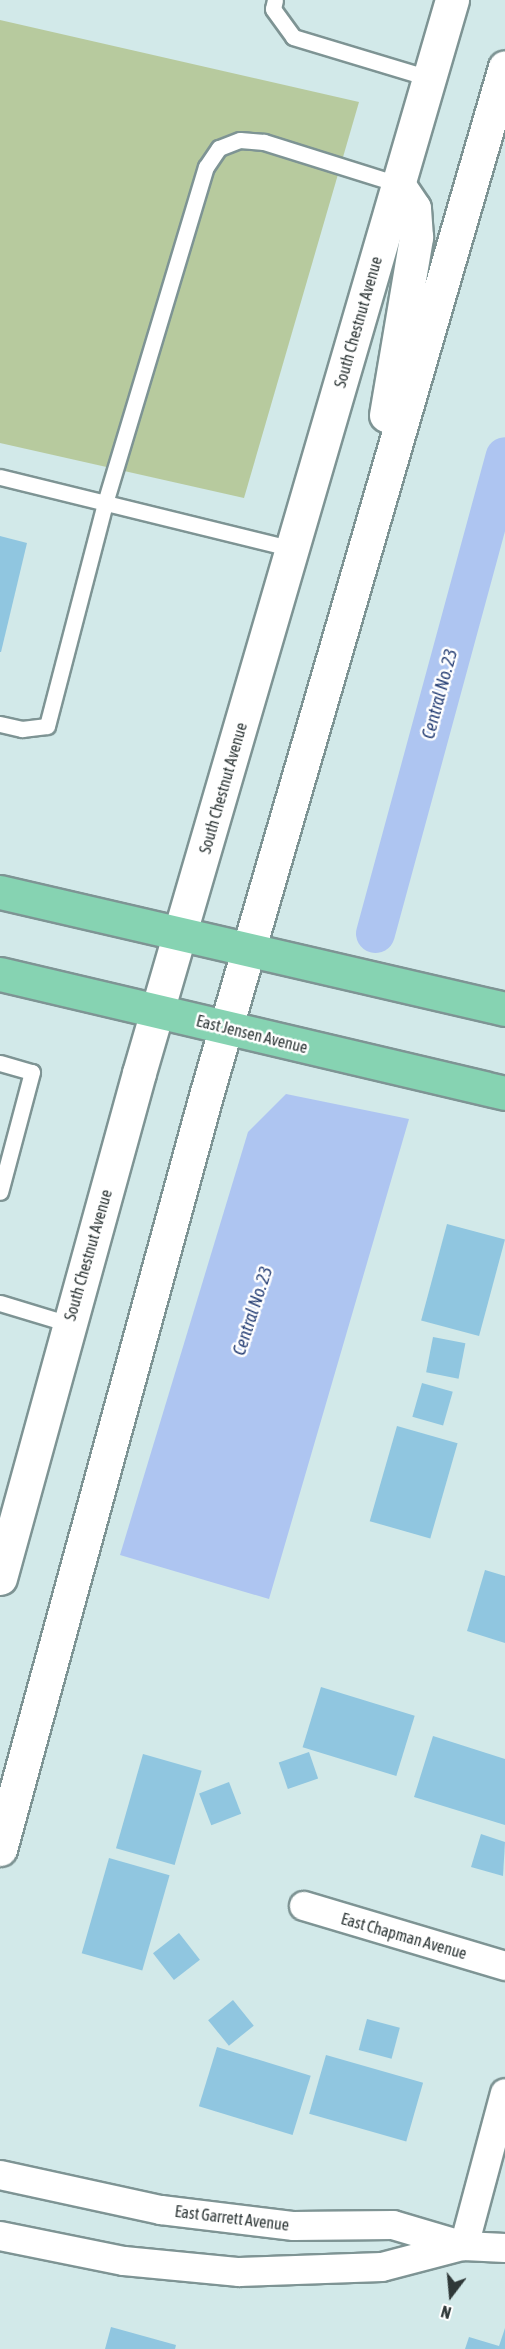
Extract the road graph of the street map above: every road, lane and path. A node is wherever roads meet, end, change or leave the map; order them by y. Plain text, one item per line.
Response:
1 (275, 0) edge
2 (452, 0) edge
3 (505, 67) edge
4 (429, 78) junction
5 (398, 184) junction
6 (0, 477) edge
7 (105, 503) junction
8 (366, 545) junction
9 (293, 549) junction
10 (0, 724) edge
11 (0, 892) edge
12 (180, 934) junction
13 (248, 950) junction
14 (0, 974) edge
15 (503, 1002) edge
16 (158, 1011) junction
17 (225, 1028) junction
18 (0, 1063) edge
19 (505, 1093) edge
20 (0, 1192) edge
21 (0, 1303) edge
22 (69, 1324) junction
23 (0, 1578) edge
24 (0, 1849) edge
25 (304, 1906) dead end
26 (505, 1966) edge
27 (505, 2093) edge
28 (0, 2175) edge
29 (0, 2236) edge
30 (464, 2246) junction
31 (505, 2248) edge

1 - 4 lane
2 - 4 main road, South Chestnut Avenue
3 - 8 main road
4 - 5 main road, South Chestnut Avenue
5 - 7 lane
5 - 8 main road
5 - 9 main road, South Chestnut Avenue
6 - 7 lane
7 - 9 lane
7 - 10 lane
8 - 13 main road
9 - 12 main road, South Chestnut Avenue
11 - 12 main road
12 - 13 main road
12 - 16 main road, South Chestnut Avenue
13 - 15 main road
13 - 17 main road
14 - 16 main road, East Jensen Avenue
16 - 17 main road, East Jensen Avenue
16 - 22 main road, South Chestnut Avenue
17 - 19 main road, East Jensen Avenue
17 - 24 main road
18 - 20 lane
21 - 22 lane
22 - 23 main road, South Chestnut Avenue
25 - 26 street, East Chapman Avenue
27 - 30 street
28 - 30 street, East Garrett Avenue
29 - 30 street, East Garrett Avenue
30 - 31 street, East Garrett Avenue

